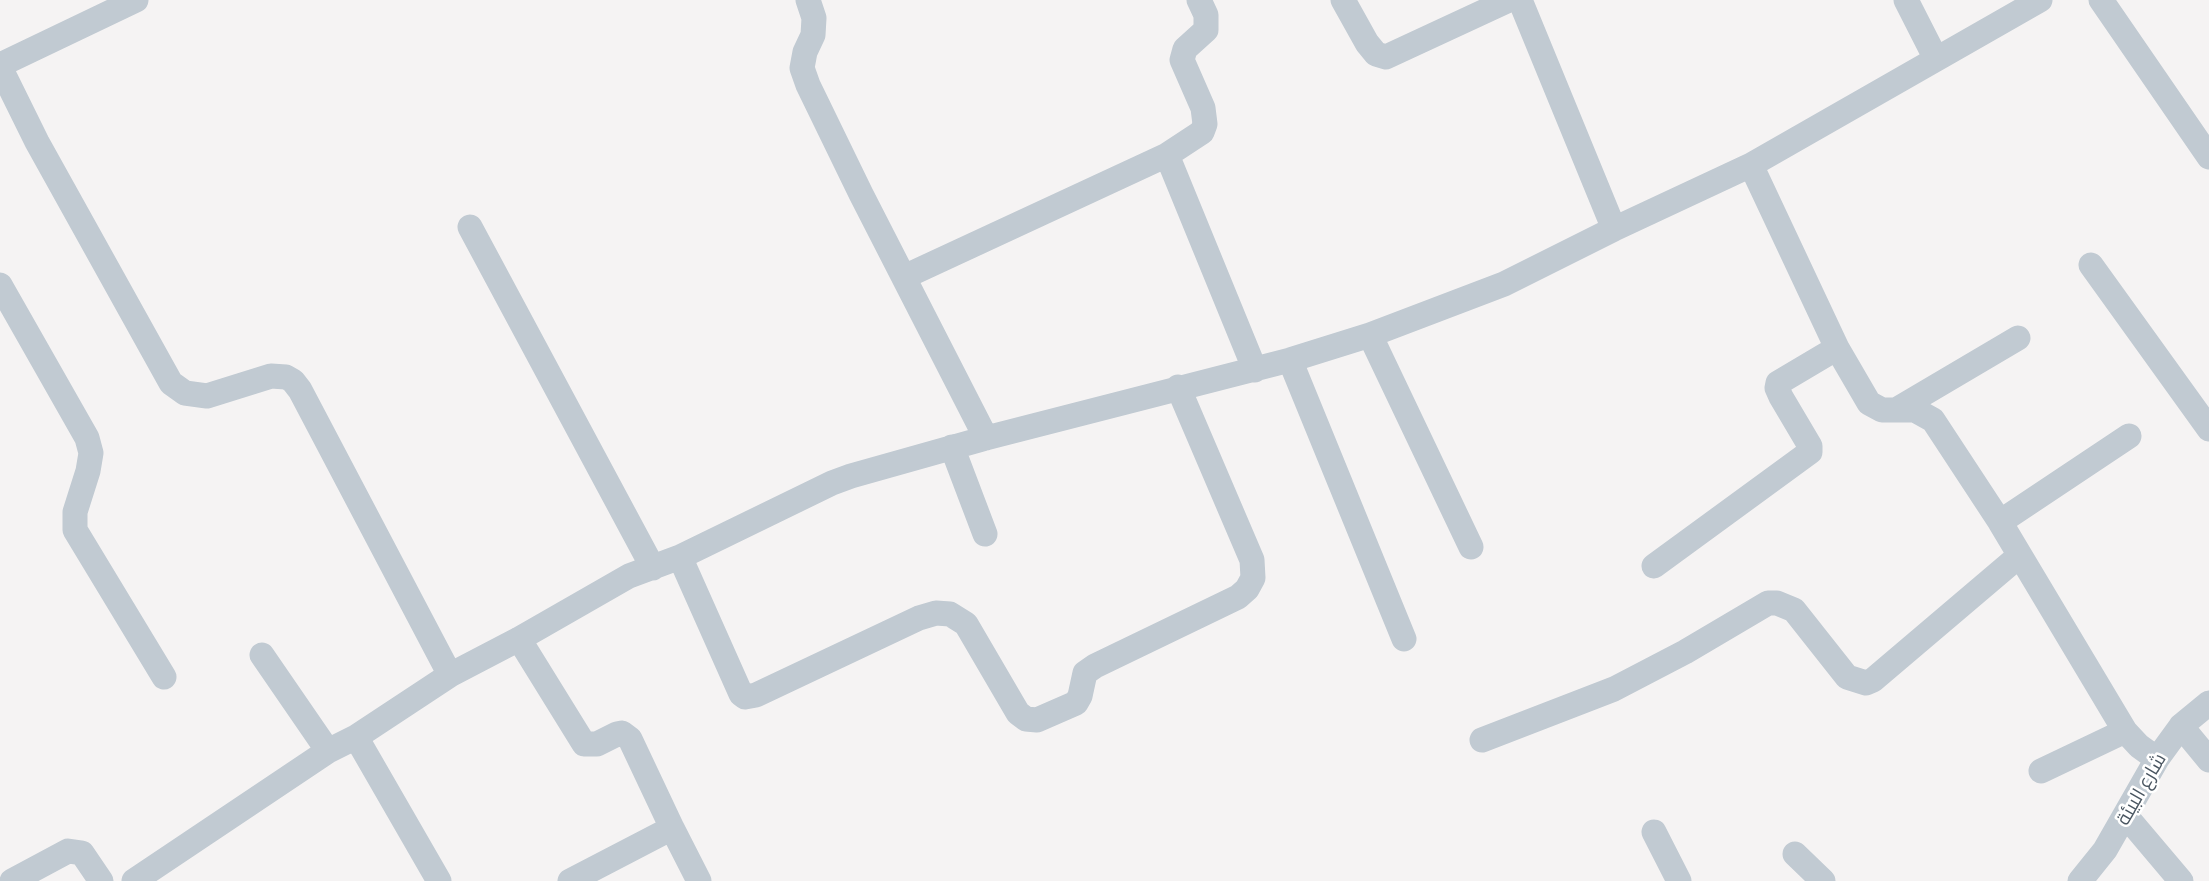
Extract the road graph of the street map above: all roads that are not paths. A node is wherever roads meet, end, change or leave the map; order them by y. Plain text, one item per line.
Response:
1 (136, 0) edge
2 (808, 0) edge
3 (1199, 0) edge
4 (1343, 0) edge
5 (1509, 0) edge
6 (1520, 0) edge
7 (1906, 0) edge
8 (2040, 0) edge
9 (2101, 0) edge
10 (100, 8) edge
11 (1936, 59) junction
12 (0, 66) edge
13 (1167, 155) junction
14 (2209, 157) edge
15 (1751, 165) junction
16 (470, 227) dead end
17 (1614, 229) junction
18 (2090, 265) dead end
19 (904, 277) junction
20 (0, 285) edge
21 (1370, 335) junction
22 (2018, 338) dead end
23 (1837, 348) junction
24 (1290, 360) junction
25 (1256, 370) junction
26 (1178, 387) junction
27 (1896, 410) junction
28 (2209, 429) edge
29 (2129, 436) dead end
30 (986, 438) junction
31 (952, 447) junction
32 (2000, 522) junction
33 (985, 534) dead end
34 (1471, 547) dead end
35 (2019, 556) junction
36 (680, 557) junction
37 (1654, 566) dead end
38 (653, 568) junction
39 (519, 639) junction
40 (1404, 639) dead end
41 (262, 654) dead end
42 (450, 675) junction
43 (164, 677) dead end
44 (2209, 703) edge
45 (2181, 726) junction
46 (2125, 731) junction
47 (356, 737) junction
48 (1482, 740) dead end
49 (328, 752) junction
50 (2157, 759) junction
51 (2209, 760) edge
52 (2041, 771) dead end
53 (2126, 816) junction
54 (672, 828) junction
55 (1654, 832) dead end
56 (1795, 854) dead end
57 (12, 881) edge
58 (101, 881) edge
59 (134, 881) edge
60 (439, 881) edge
61 (570, 881) edge
62 (699, 881) edge
63 (1679, 881) edge
64 (1823, 881) edge
65 (2080, 881) edge
66 (2181, 881) edge

1 - 10 street
2 - 19 street
3 - 13 street
4 - 5 street
6 - 17 street
7 - 11 street
8 - 11 street
9 - 14 street
10 - 12 street
11 - 15 street
12 - 42 street
13 - 19 street
13 - 25 street
15 - 17 street
15 - 23 street
16 - 38 street
17 - 21 street
18 - 28 street
19 - 30 street
20 - 43 street
21 - 24 street
21 - 34 street
22 - 27 street
23 - 27 street
23 - 37 street
24 - 25 street
24 - 40 street
25 - 26 street
26 - 30 street
26 - 36 street
27 - 32 street
29 - 32 street
30 - 31 street
31 - 33 street
31 - 36 street
32 - 35 street
35 - 46 street
35 - 48 street
36 - 38 street
38 - 39 street
39 - 42 street
39 - 54 street
41 - 49 street
42 - 47 street
44 - 45 street, شارع البيئة
45 - 50 street, شارع البيئة
45 - 51 street
46 - 50 street
46 - 52 street
47 - 49 street
47 - 60 street
49 - 59 street
50 - 53 street, شارع البيئة
53 - 65 street, شارع البيئة
53 - 66 street
54 - 61 street
54 - 62 street
55 - 63 street
56 - 64 street
57 - 58 street

